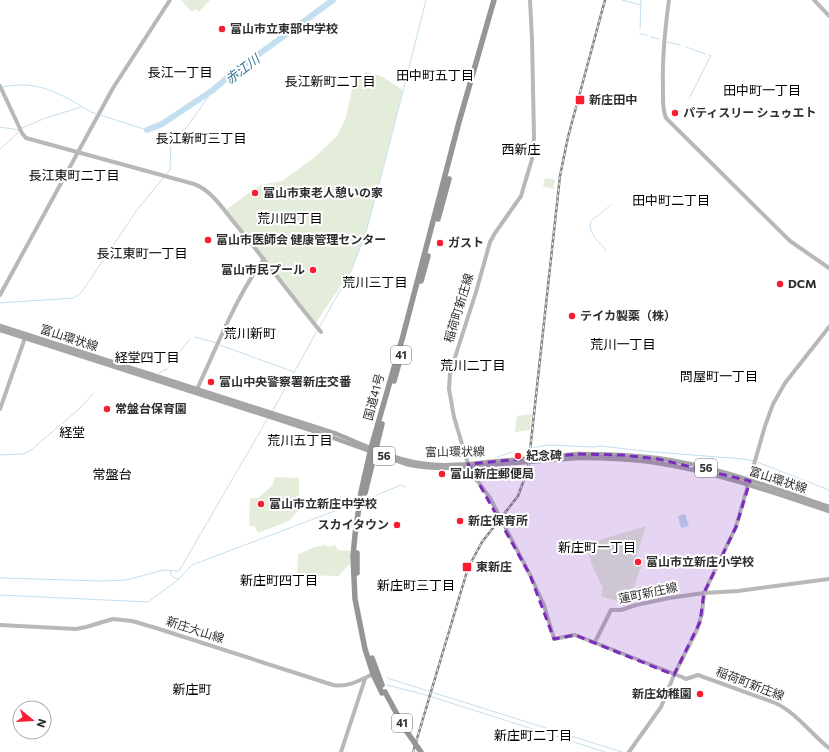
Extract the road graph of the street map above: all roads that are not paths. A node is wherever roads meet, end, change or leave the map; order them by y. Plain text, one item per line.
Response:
1 (170, 0) edge
2 (494, 0) edge
3 (530, 0) edge
4 (669, 0) edge
5 (814, 0) edge
6 (829, 16) edge
7 (0, 86) edge
8 (77, 152) junction
9 (264, 259) junction
10 (829, 268) edge
11 (0, 295) edge
12 (0, 326) edge
13 (829, 327) edge
14 (0, 330) edge
15 (321, 332) dead end
16 (26, 336) junction
17 (197, 389) junction
18 (0, 409) edge
19 (270, 415) junction
20 (373, 451) junction
21 (469, 465) junction
22 (749, 482) junction
23 (829, 507) edge
24 (829, 511) edge
25 (829, 579) edge
26 (704, 593) junction
27 (0, 625) edge
28 (595, 642) junction
29 (375, 673) junction
30 (674, 675) junction
31 (365, 678) junction
32 (384, 693) junction
33 (829, 748) edge
34 (341, 752) edge
35 (417, 752) edge
36 (421, 752) edge
37 (629, 752) edge

1 - 8 street
2 - 20 highway, 国道41号 / 41
3 - 21 street, 稲荷町新庄線
4 - 10 street
5 - 6 street
7 - 8 street
8 - 9 street
8 - 11 street
9 - 15 street
9 - 17 street
12 - 16 main road, 富山環状線 / 56
13 - 22 street
14 - 16 main road, 富山環状線 / 56
16 - 17 main road, 富山環状線 / 56
16 - 18 street
16 - 19 main road, 富山環状線 / 56
17 - 19 main road, 富山環状線 / 56
19 - 20 main road, 富山環状線 / 56
20 - 21 main road, 富山環状線 / 56
20 - 29 highway, 国道41号 / 41
21 - 22 main road, 富山環状線 / 56, bridge
21 - 28 street, 稲荷町新庄線
22 - 23 main road, 富山環状線 / 56
22 - 24 main road, 富山環状線 / 56
22 - 26 street
25 - 26 street, 蓮町新庄線
26 - 28 street, 蓮町新庄線
26 - 30 street
27 - 31 street, 新庄大山線
28 - 30 street
29 - 31 street, 新庄大山線
29 - 32 highway, 国道41号 / 41
30 - 33 street, 稲荷町新庄線
30 - 37 street
31 - 34 street
32 - 35 highway, 国道41号 / 41, bridge
32 - 36 highway, 国道41号 / 41, bridge

